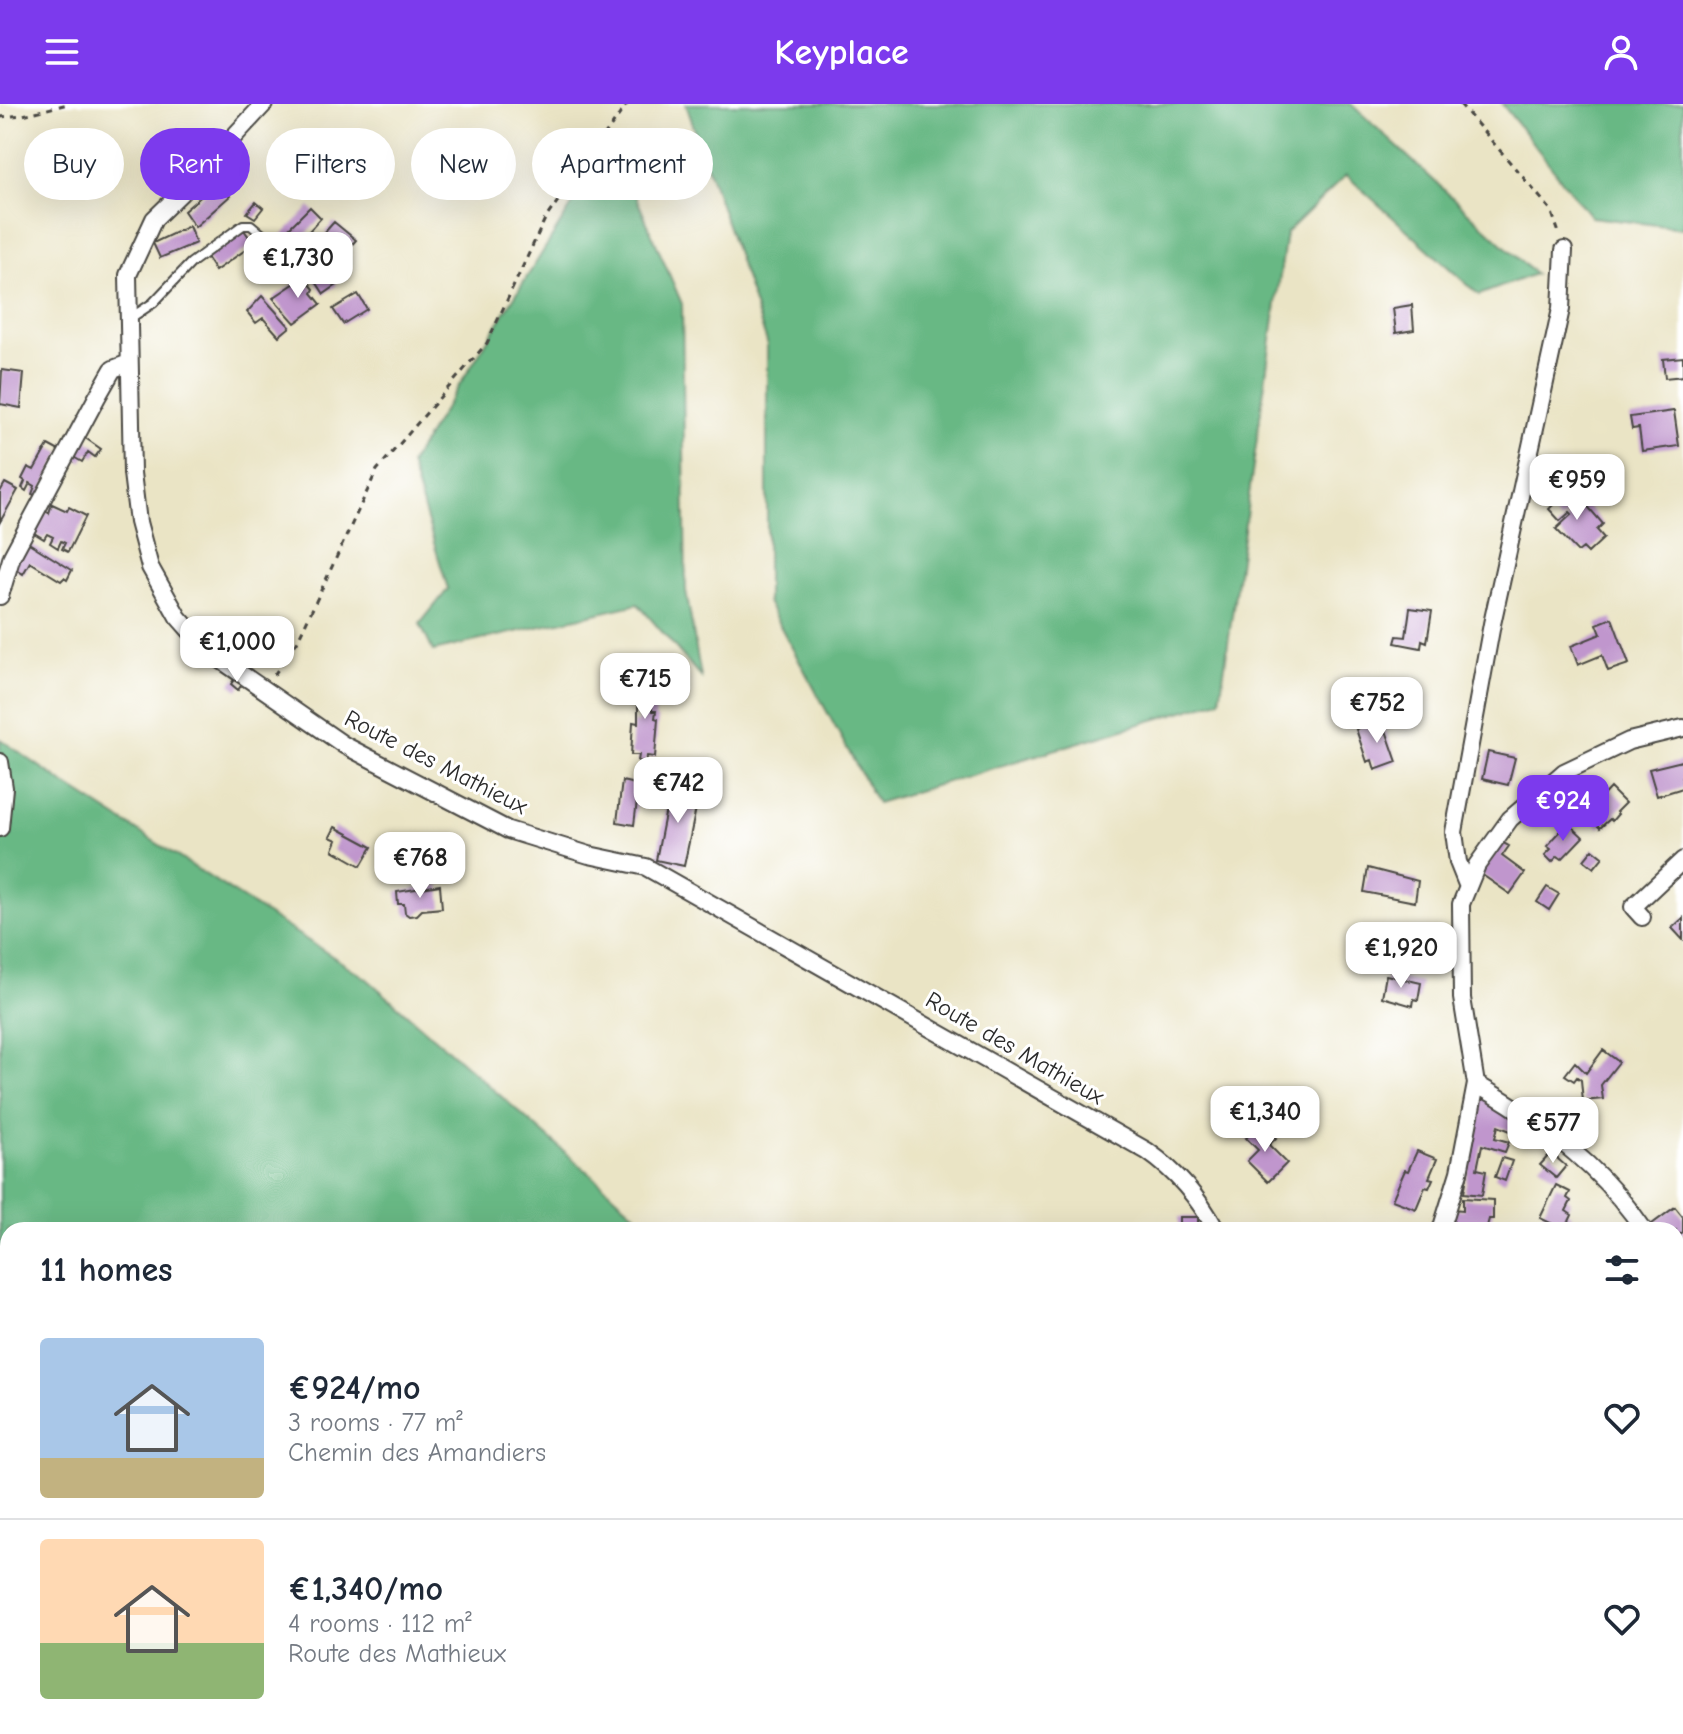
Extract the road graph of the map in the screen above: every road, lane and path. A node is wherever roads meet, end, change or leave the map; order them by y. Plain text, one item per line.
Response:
1 (68, 104) edge
2 (264, 104) edge
3 (627, 104) edge
4 (1460, 104) edge
5 (0, 117) edge
6 (1564, 250) joint
7 (290, 258) dead end
8 (128, 319) junction
9 (129, 363) junction
10 (0, 596) edge
11 (263, 690) junction
12 (1683, 728) edge
13 (0, 762) edge
14 (0, 828) edge
15 (1683, 860) edge
16 (1468, 887) junction
17 (1642, 917) dead end
18 (1476, 1084) junction
19 (1212, 1222) edge
20 (1443, 1222) edge
21 (1639, 1222) edge

1 - 5 path
2 - 8 street, Route des Mathieux
3 - 11 path
4 - 6 path
6 - 16 street
7 - 8 lane
8 - 9 street, Route des Mathieux
9 - 10 street
9 - 11 street, Route des Mathieux
11 - 19 street, Route des Mathieux
12 - 16 street
13 - 14 street
15 - 17 street
16 - 18 street
18 - 20 street
18 - 21 street

